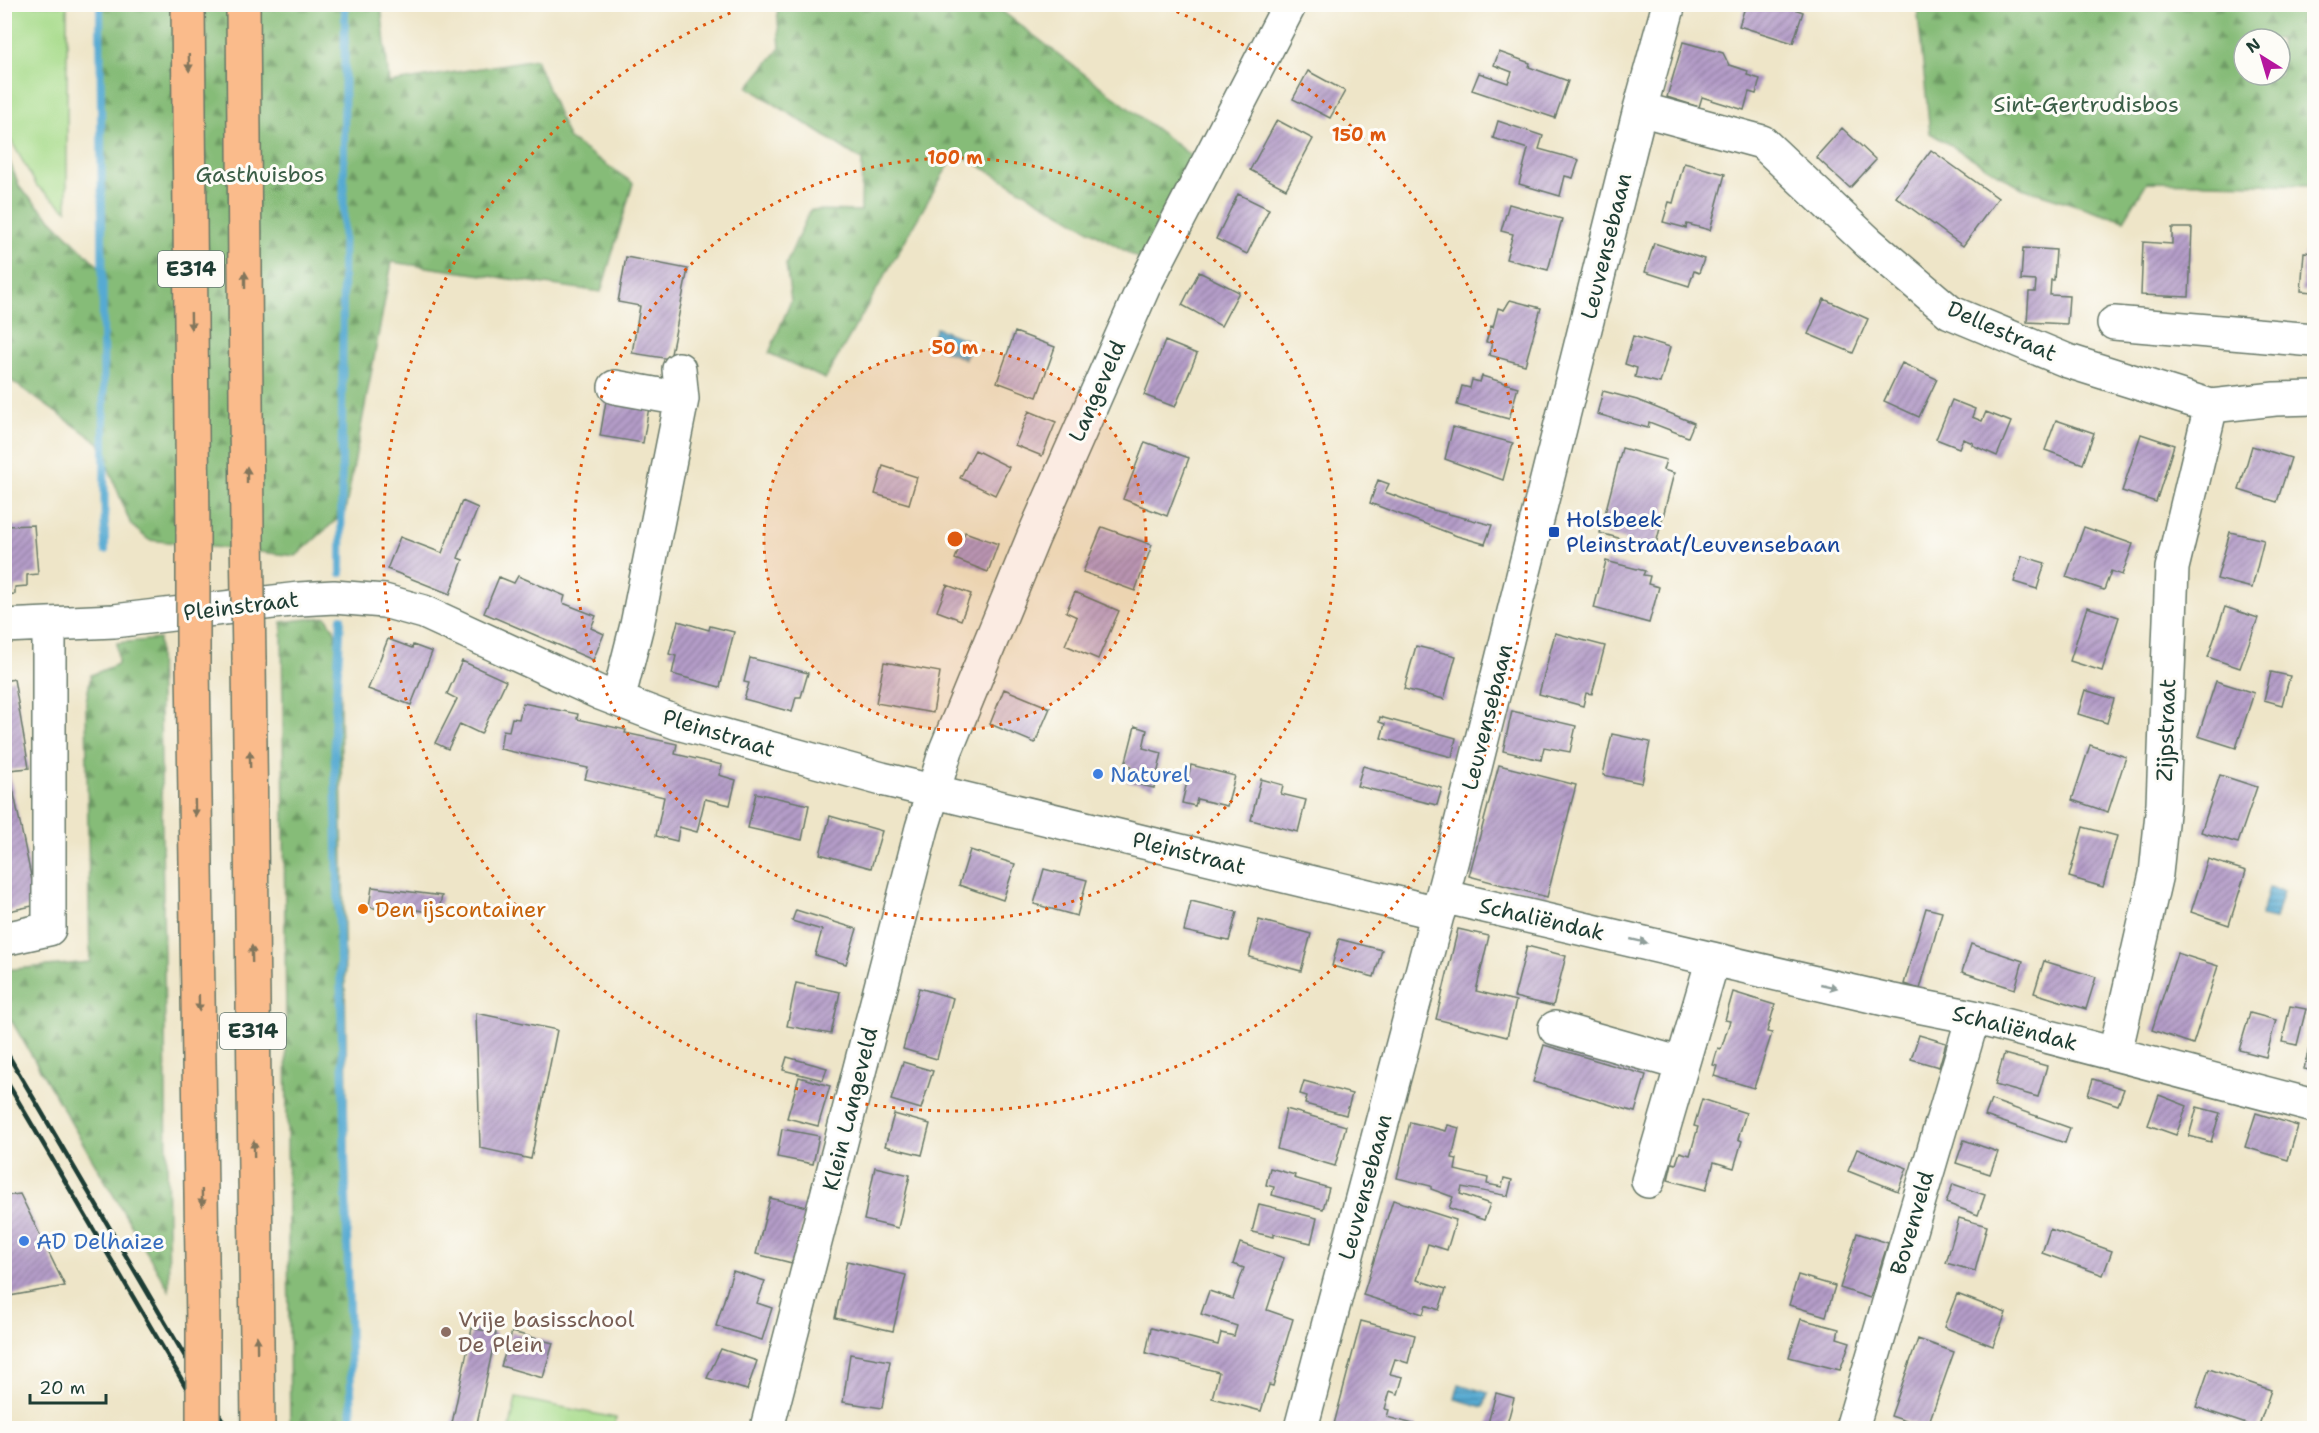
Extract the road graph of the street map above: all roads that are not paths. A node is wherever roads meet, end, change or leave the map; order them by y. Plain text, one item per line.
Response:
1 (188, 4) edge
2 (243, 4) edge
3 (1290, 4) edge
4 (1669, 4) edge
5 (1640, 109) junction
6 (2114, 323) dead end
7 (2314, 340) edge
8 (615, 387) dead end
9 (2314, 398) edge
10 (2211, 406) junction
11 (49, 624) junction
12 (4, 626) edge
13 (618, 700) junction
14 (933, 791) junction
15 (1440, 904) junction
16 (4, 939) edge
17 (1713, 959) junction
18 (1972, 1017) junction
19 (1555, 1028) dead end
20 (2115, 1053) junction
21 (1682, 1065) junction
22 (2314, 1106) edge
23 (1648, 1181) dead end
24 (258, 1415) edge
25 (203, 1428) edge
26 (767, 1428) edge
27 (1301, 1428) edge
28 (1852, 1428) edge

1 -> 25 highway, E314, bridge
24 -> 2 highway, E314, bridge
3 - 14 street, Langeveld
4 - 5 street, Leuvensebaan
5 - 10 street, Dellestraat
5 - 15 street, Leuvensebaan
6 - 7 street
8 - 13 street
9 - 10 street, Dellestraat
10 - 20 street, Zijpstraat
11 - 12 street, Pleinstraat
11 - 13 street, Pleinstraat
11 - 16 street
13 - 14 street, Pleinstraat
14 - 15 street, Pleinstraat
14 - 26 street, Klein Langeveld
15 -> 17 street, Schaliëndak
15 - 27 street, Leuvensebaan
17 -> 18 street, Schaliëndak
17 - 21 street
18 - 20 street, Schaliëndak
18 - 28 street, Bovenveld
19 - 21 street
20 - 22 street, Schaliëndak
21 - 23 street

